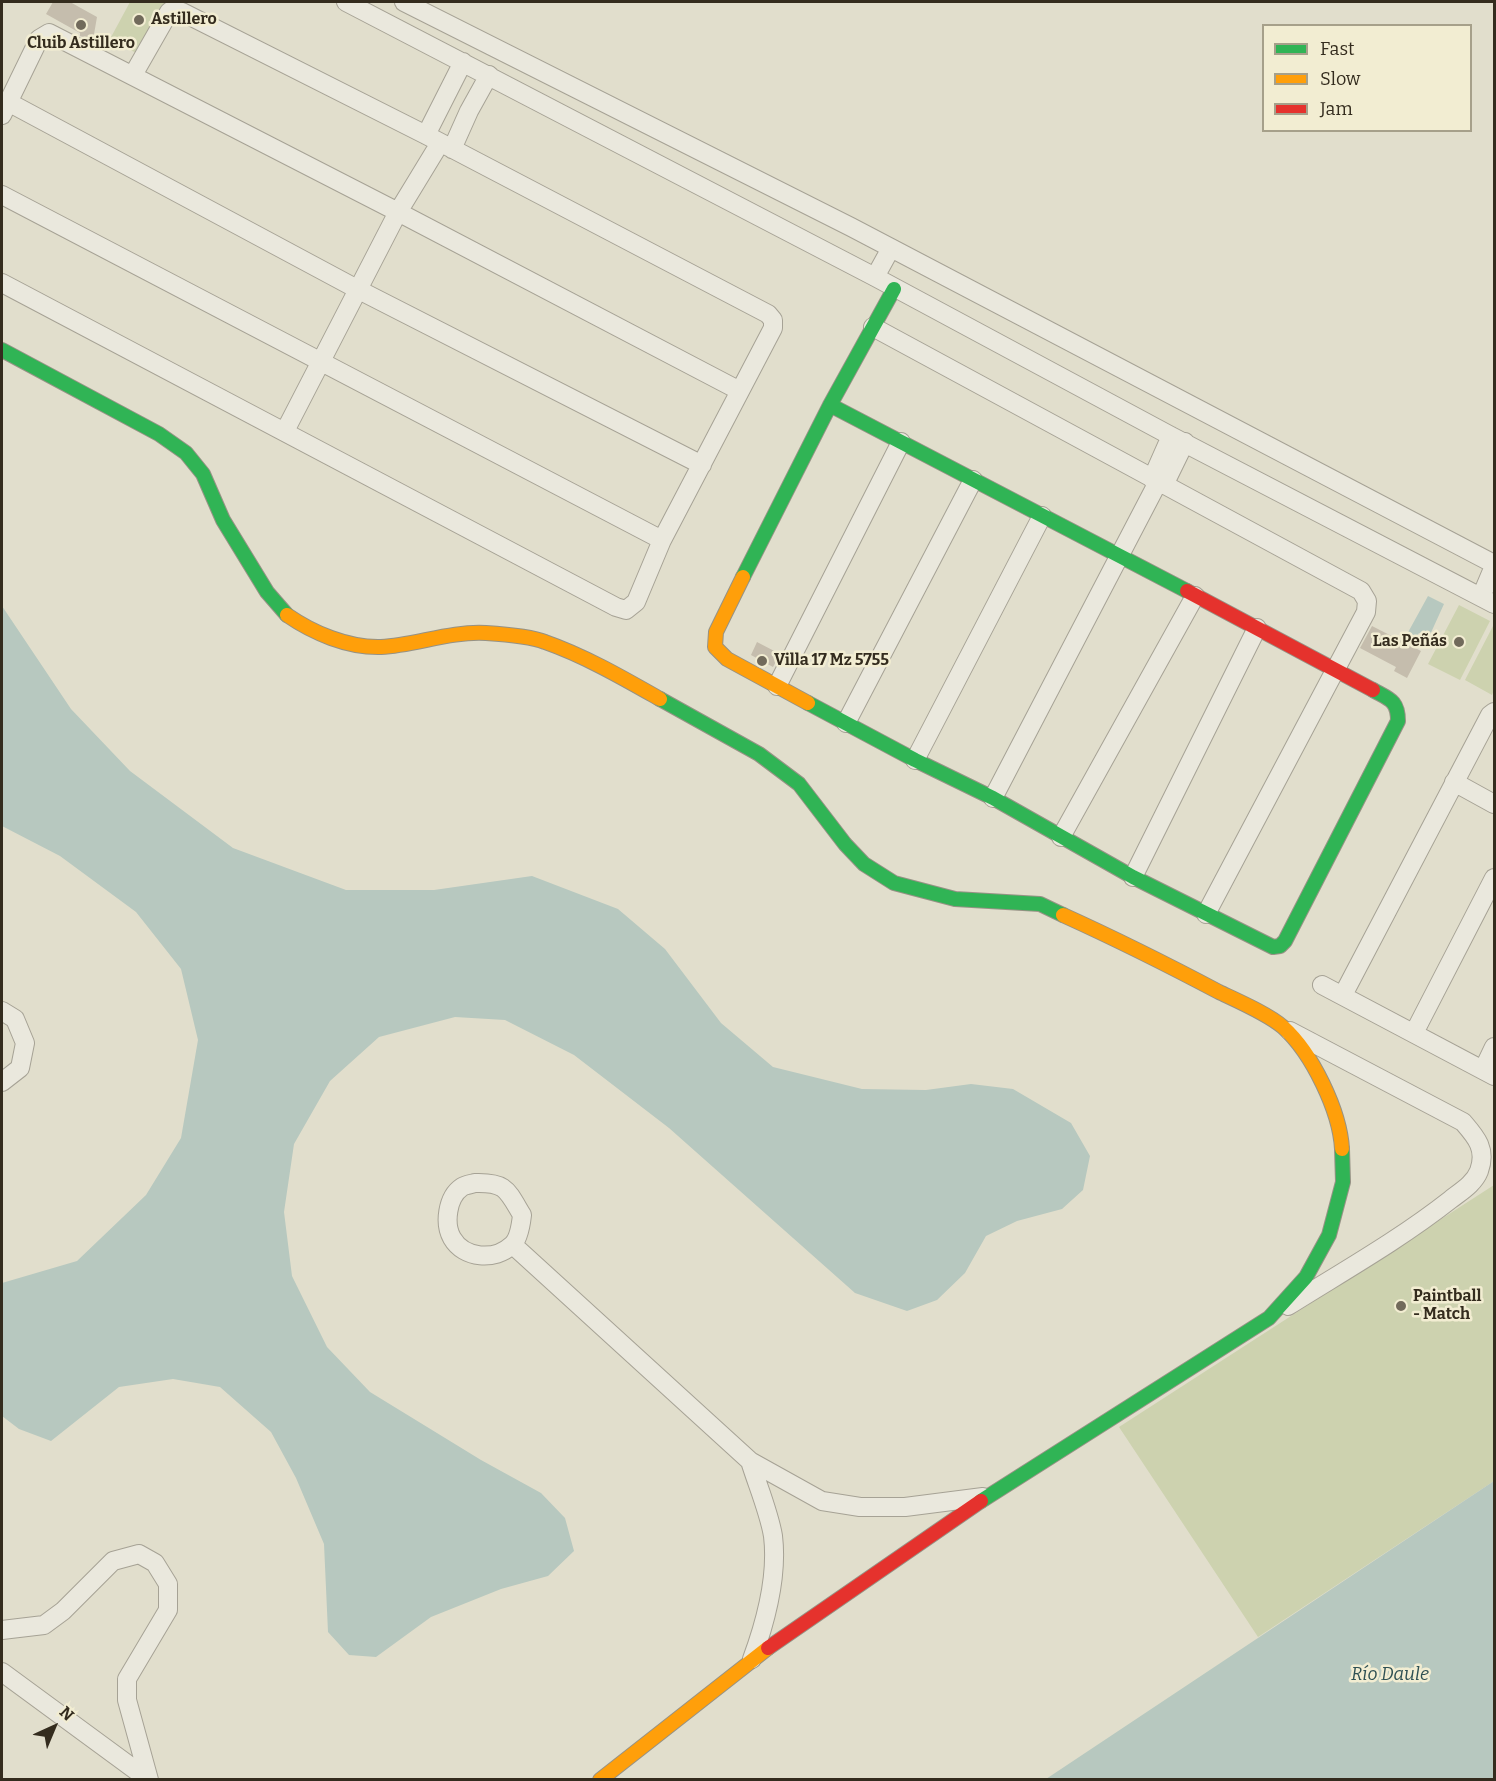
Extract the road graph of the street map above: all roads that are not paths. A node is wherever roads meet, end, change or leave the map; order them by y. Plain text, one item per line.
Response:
1 (345, 2) edge
2 (404, 2) edge
3 (463, 62) junction
4 (133, 75) junction
5 (489, 75) junction
6 (5, 109) edge
7 (440, 142) junction
8 (2, 195) edge
9 (398, 212) junction
10 (891, 248) junction
11 (875, 277) junction
12 (2, 283) edge
13 (357, 289) junction
14 (894, 289) junction
15 (873, 327) junction
16 (2, 350) edge
17 (322, 362) junction
18 (740, 391) junction
19 (830, 405) junction
20 (285, 431) junction
21 (1178, 439) junction
22 (901, 442) junction
23 (702, 465) junction
24 (973, 480) junction
25 (1158, 482) junction
26 (1042, 516) junction
27 (662, 540) junction
28 (1118, 555) junction
29 (1494, 565) edge
30 (1195, 596) junction
31 (1488, 601) edge
32 (1257, 628) junction
33 (1335, 668) junction
34 (777, 686) junction
35 (1494, 712) edge
36 (846, 723) junction
37 (915, 760) junction
38 (1454, 782) junction
39 (993, 798) junction
40 (1494, 804) edge
41 (1061, 837) junction
42 (1133, 877) junction
43 (1494, 878) edge
44 (1206, 914) junction
45 (1322, 985) dead end
46 (1343, 995) junction
47 (2, 1011) edge
48 (1283, 1027) junction
49 (1414, 1034) junction
50 (1494, 1047) edge
51 (1489, 1073) edge
52 (2, 1082) edge
53 (513, 1245) junction
54 (1269, 1318) junction
55 (750, 1461) junction
56 (986, 1497) junction
57 (2, 1630) edge
58 (752, 1659) junction
59 (2, 1672) edge
60 (149, 1779) edge
61 (600, 1779) edge

1 - 3 street
2 - 10 street
3 - 5 street
3 - 7 street
4 - 6 street
4 - 7 street
4 - 9 street
5 - 7 street
5 - 11 street
6 - 13 street
7 - 9 street
7 - 18 street
8 - 17 street
9 - 13 street
9 - 18 street
10 - 11 street
10 - 29 street
11 - 14 street
12 - 20 street
13 - 17 street
13 - 23 street
14 - 15 street
14 - 21 street
15 - 19 street
15 - 25 street
16 - 48 street
17 - 20 street
17 - 27 street
18 - 23 street
19 - 22 street
19 - 34 street
20 - 27 street
21 - 25 street
21 - 31 street
22 - 24 street
22 - 34 street
23 - 27 street
24 - 26 street
24 - 36 street
25 - 28 street
25 - 33 street
26 - 28 street
26 - 37 street
28 - 30 street
28 - 39 street
29 - 31 street
30 - 32 street
30 - 41 street
32 - 33 street
32 - 42 street
33 - 44 street
33 - 44 street
34 - 36 street
35 - 38 street
36 - 37 street
37 - 39 street
38 - 40 street
38 - 46 street
39 - 41 street
41 - 42 street
42 - 44 street
43 - 49 street
45 - 46 street
46 - 49 street
47 - 52 street
48 - 54 street
48 - 54 street
49 - 51 street
50 - 51 street
53 - 53 street
53 - 55 street
54 - 56 street
55 - 56 street
55 - 58 street
56 - 58 street
57 - 60 street
58 - 61 street
59 - 60 street

